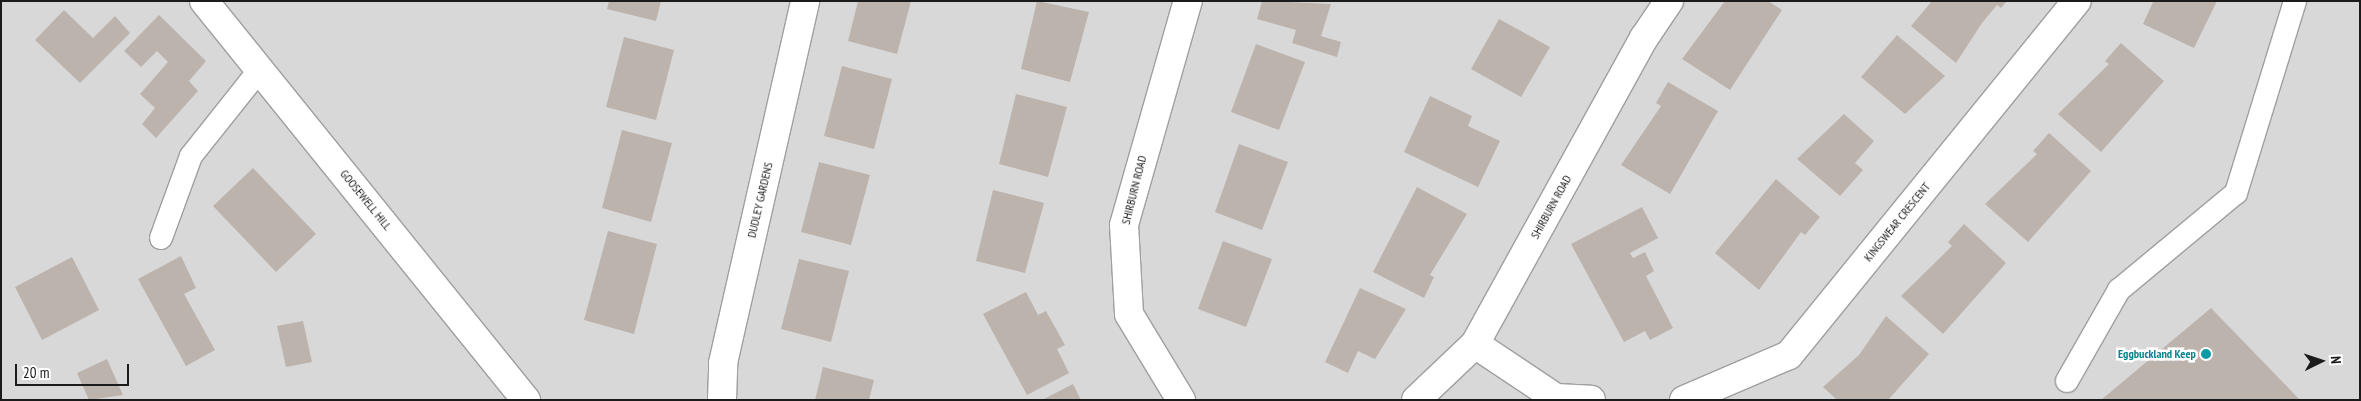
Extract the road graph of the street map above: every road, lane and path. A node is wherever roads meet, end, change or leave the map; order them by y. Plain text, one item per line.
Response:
1 (204, 1) edge
2 (805, 1) edge
3 (1188, 1) edge
4 (1669, 1) edge
5 (2077, 1) edge
6 (2296, 1) edge
7 (261, 68) junction
8 (162, 238) dead end
9 (1475, 344) junction
10 (2067, 381) dead end
11 (526, 400) edge
12 (722, 400) edge
13 (1181, 400) edge
14 (1416, 400) edge
15 (1591, 400) edge
16 (1684, 400) edge

1 - 7 street, GOOSEWELL HILL
2 - 12 street, DUDLEY GARDENS
3 - 13 street, SHIRBURN ROAD
4 - 9 street, SHIRBURN ROAD
5 - 16 street, KINGSWEAR CRESCENT
6 - 10 lane
7 - 8 lane
7 - 11 street, GOOSEWELL HILL
9 - 14 street, SHIRBURN ROAD
9 - 15 street

